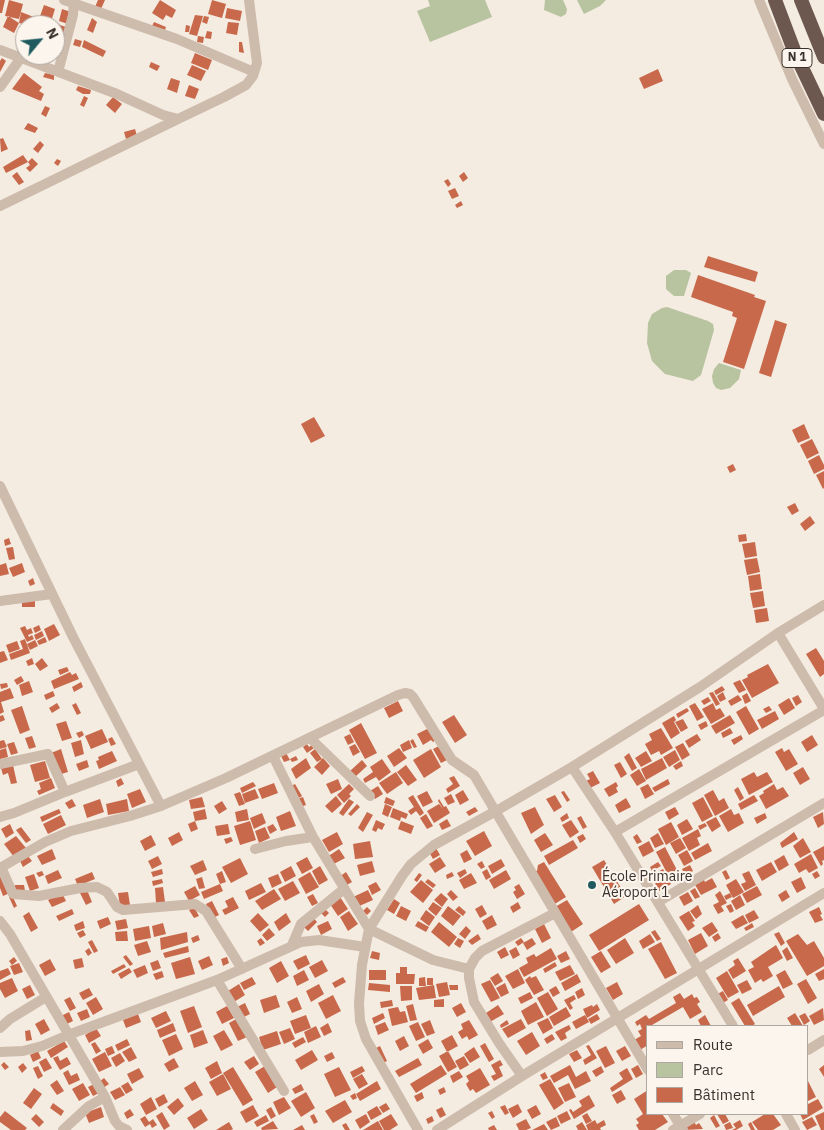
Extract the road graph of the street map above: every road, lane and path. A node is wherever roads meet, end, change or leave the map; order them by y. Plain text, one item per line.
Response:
1 (249, 0) edge
2 (759, 0) edge
3 (775, 0) edge
4 (801, 0) edge
5 (70, 1) edge
6 (0, 50) edge
7 (15, 57) edge
8 (824, 57) edge
9 (16, 65) edge
10 (38, 65) edge
11 (58, 72) junction
12 (254, 72) junction
13 (0, 87) edge
14 (824, 114) edge
15 (178, 119) junction
16 (824, 144) edge
17 (0, 206) edge
18 (0, 486) edge
19 (5, 508) edge
20 (52, 594) junction
21 (0, 601) edge
22 (824, 605) edge
23 (778, 632) junction
24 (824, 709) edge
25 (310, 738) junction
26 (273, 756) junction
27 (0, 764) edge
28 (139, 764) junction
29 (572, 767) junction
30 (65, 792) junction
31 (370, 796) dead end
32 (824, 803) edge
33 (161, 806) junction
34 (496, 811) junction
35 (0, 817) edge
36 (615, 832) junction
37 (313, 837) junction
38 (255, 849) dead end
39 (1, 868) edge
40 (344, 889) junction
41 (824, 893) edge
42 (658, 902) junction
43 (555, 913) junction
44 (0, 921) edge
45 (369, 929) junction
46 (292, 944) junction
47 (365, 947) junction
48 (242, 968) junction
49 (469, 969) junction
50 (698, 969) junction
51 (217, 980) junction
52 (46, 997) junction
53 (617, 1018) junction
54 (732, 1025) edge
55 (0, 1028) edge
56 (68, 1035) junction
57 (824, 1040) edge
58 (809, 1049) edge
59 (0, 1052) edge
60 (646, 1067) edge
61 (522, 1076) junction
62 (284, 1091) dead end
63 (105, 1097) junction
64 (673, 1115) edge
65 (699, 1115) edge
66 (787, 1115) edge
67 (679, 1129) edge
68 (63, 1130) edge
69 (127, 1130) edge
70 (418, 1130) edge
71 (437, 1130) edge
72 (795, 1130) edge

1 - 12 street
2 - 16 street
3 - 14 highway, N 1
4 - 8 highway, N 1
5 - 11 street
5 - 12 street
6 - 7 street
9 - 13 street
10 - 11 street
11 - 15 street
12 - 15 street
15 - 17 street
18 - 19 street
19 - 20 street
20 - 21 street
20 - 28 street
22 - 23 street
23 - 24 street
23 - 29 street
24 - 36 street
25 - 26 street
25 - 31 street
25 - 34 street
26 - 33 street
26 - 37 street
27 - 30 street
28 - 30 street
28 - 33 street
29 - 34 street
29 - 36 street
30 - 35 street
32 - 42 street
33 - 39 street
34 - 43 street
34 - 45 street
36 - 42 street
37 - 38 street
37 - 40 street
39 - 48 street
40 - 45 street
40 - 46 street
41 - 50 street
42 - 50 street
43 - 49 street
43 - 53 street
44 - 52 street
45 - 47 street
45 - 49 street
46 - 47 street
46 - 48 street
47 - 70 street
48 - 51 street
49 - 61 street
50 - 53 street
50 - 54 street
51 - 56 street
51 - 62 street
52 - 55 street
52 - 56 street
53 - 60 street
53 - 61 street
56 - 59 street
56 - 63 street
57 - 58 street
61 - 71 street
63 - 68 street
63 - 69 street
64 - 67 street
65 - 67 street
66 - 72 street

